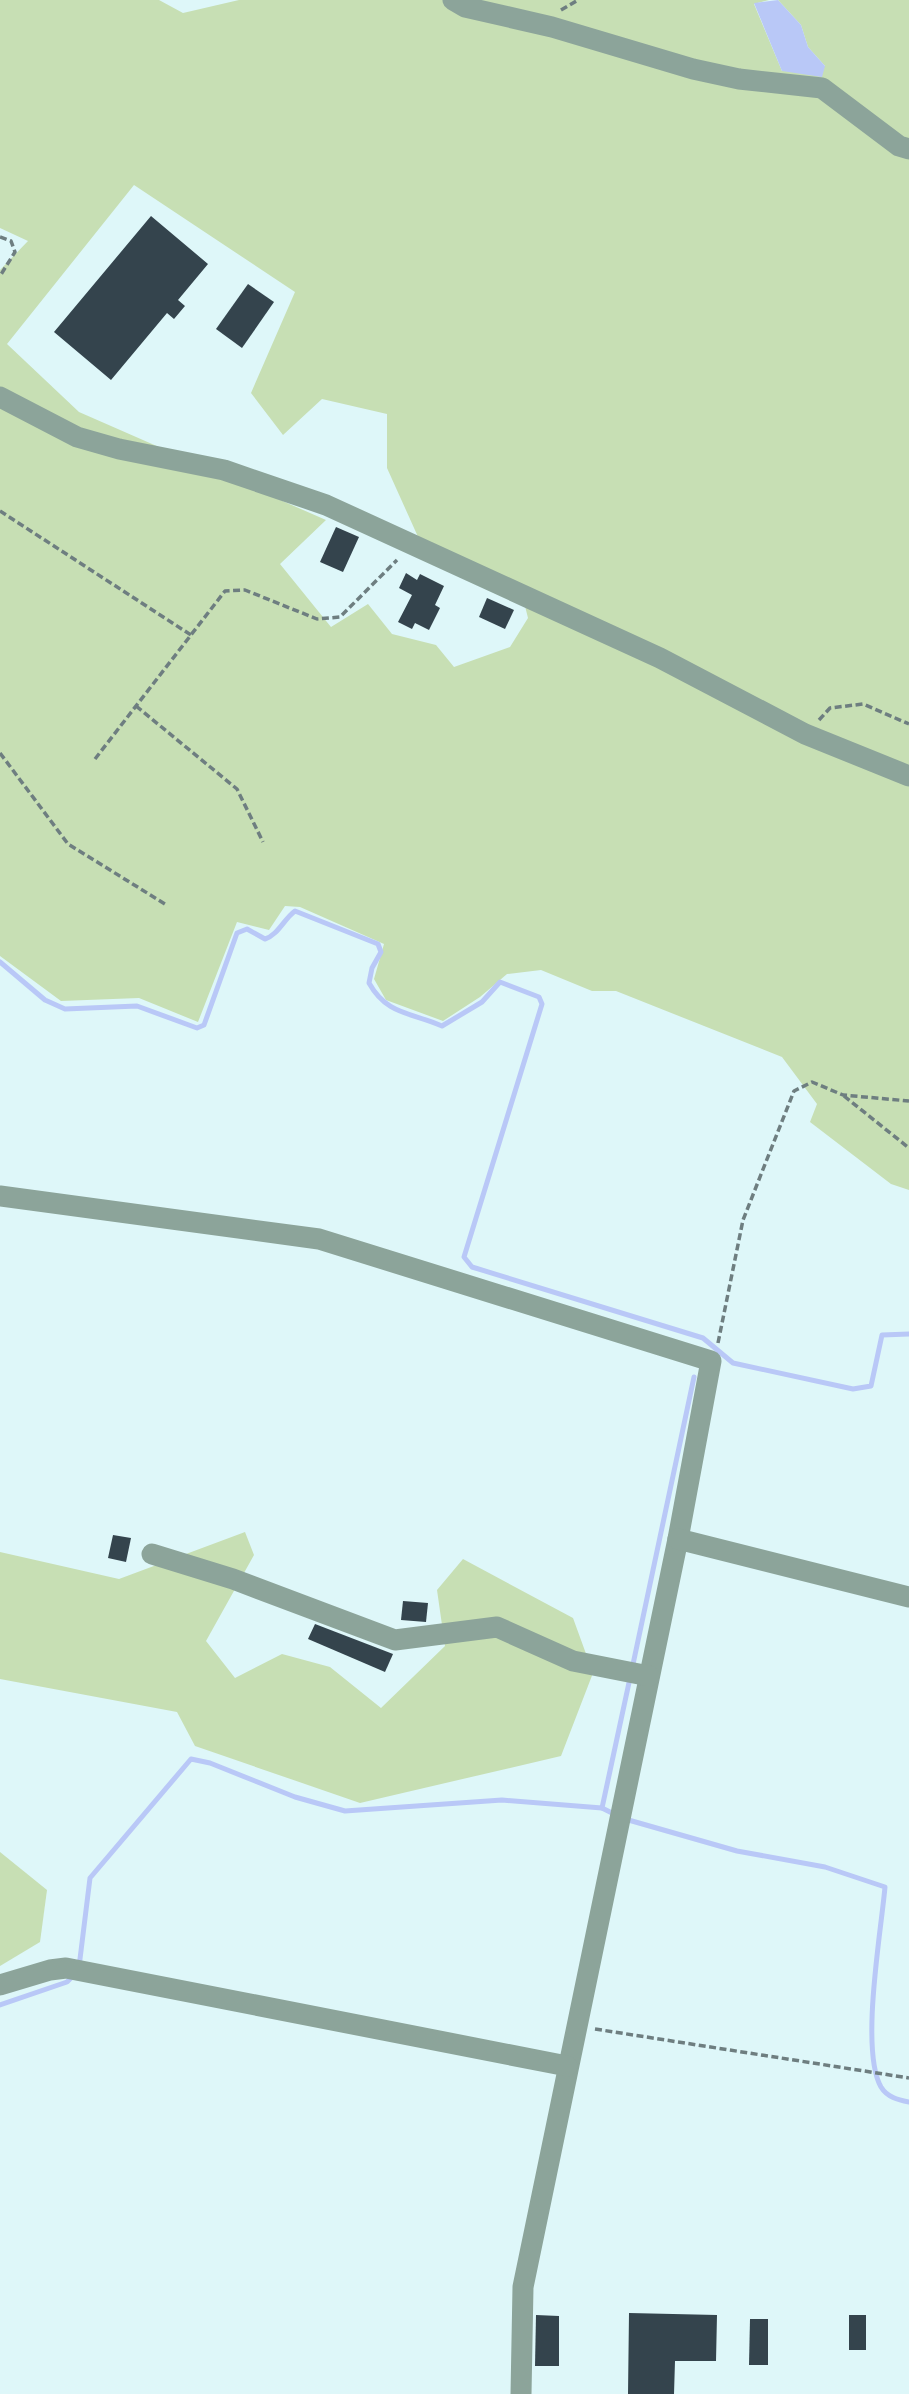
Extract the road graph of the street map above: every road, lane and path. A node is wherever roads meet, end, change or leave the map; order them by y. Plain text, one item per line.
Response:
1 (453, 0) edge
2 (909, 149) edge
3 (0, 237) edge
4 (0, 276) edge
5 (0, 397) edge
6 (0, 511) edge
7 (410, 546) junction
8 (191, 635) junction
9 (136, 706) junction
10 (909, 724) edge
11 (805, 734) junction
12 (0, 752) edge
13 (95, 759) dead end
14 (909, 776) edge
15 (263, 842) dead end
16 (165, 904) dead end
17 (843, 1095) junction
18 (909, 1101) edge
19 (909, 1148) edge
20 (0, 1196) edge
21 (721, 1338) dead end
22 (678, 1539) junction
23 (152, 1554) dead end
24 (909, 1597) edge
25 (649, 1676) junction
26 (0, 1986) edge
27 (576, 2026) junction
28 (567, 2066) junction
29 (909, 2078) edge
30 (521, 2394) edge

1 - 2 street
3 - 4 path
5 - 7 street
6 - 8 path
7 - 8 path
7 - 11 street
8 - 9 path
9 - 13 path
9 - 15 path
10 - 11 path
11 - 14 street
12 - 16 path
17 - 18 path
17 - 19 path
17 - 21 path
20 - 22 street
22 - 24 street
22 - 25 street
23 - 25 street
25 - 27 street
26 - 28 street
27 - 28 street
27 - 29 path
28 - 30 street

